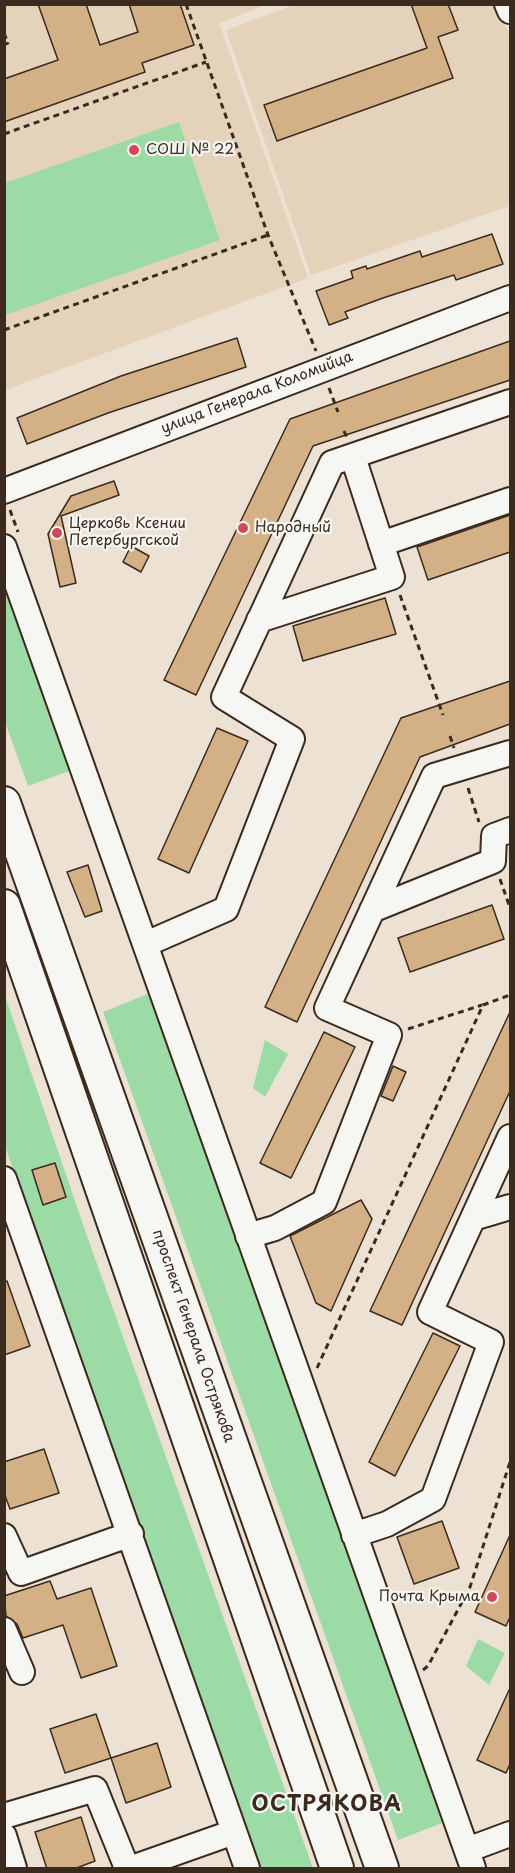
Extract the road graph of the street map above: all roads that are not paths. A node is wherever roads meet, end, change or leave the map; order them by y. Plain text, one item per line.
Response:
1 (507, 4) edge
2 (510, 10) edge
3 (510, 298) edge
4 (510, 402) edge
5 (353, 457) junction
6 (4, 490) edge
7 (510, 500) edge
8 (381, 544) junction
9 (4, 547) edge
10 (260, 620) junction
11 (510, 753) edge
12 (4, 803) edge
13 (510, 830) edge
14 (4, 906) edge
15 (372, 910) junction
16 (146, 944) junction
17 (510, 1137) edge
18 (4, 1179) edge
19 (510, 1207) edge
20 (473, 1218) junction
21 (13, 1231) edge
22 (248, 1236) junction
23 (131, 1534) junction
24 (354, 1535) junction
25 (4, 1536) edge
26 (13, 1576) edge
27 (4, 1630) edge
28 (22, 1672) dead end
29 (4, 1816) edge
30 (234, 1832) junction
31 (510, 1834) edge
32 (4, 1836) edge
33 (470, 1859) edge
34 (14, 1869) edge
35 (127, 1869) edge
36 (132, 1869) edge
37 (247, 1869) edge
38 (337, 1869) edge
39 (382, 1869) edge

1 - 2 street
3 - 6 street, улица Генерала Коломийца
4 - 5 street
5 - 8 street
5 - 10 street
7 - 8 street
8 - 10 street
9 - 16 street
10 - 16 street
11 - 15 street
12 - 39 main road, проспект Генерала Острякова
13 - 15 street
14 - 38 main road
15 - 22 street
16 - 22 street
17 - 20 street
18 - 21 street
19 - 20 street
20 - 24 street
21 - 23 street
22 - 24 street
23 - 26 street
23 - 30 street
24 - 33 street
25 - 26 street
27 - 28 street
29 - 35 street
30 - 36 street
30 - 37 street
31 - 33 street
32 - 34 street

